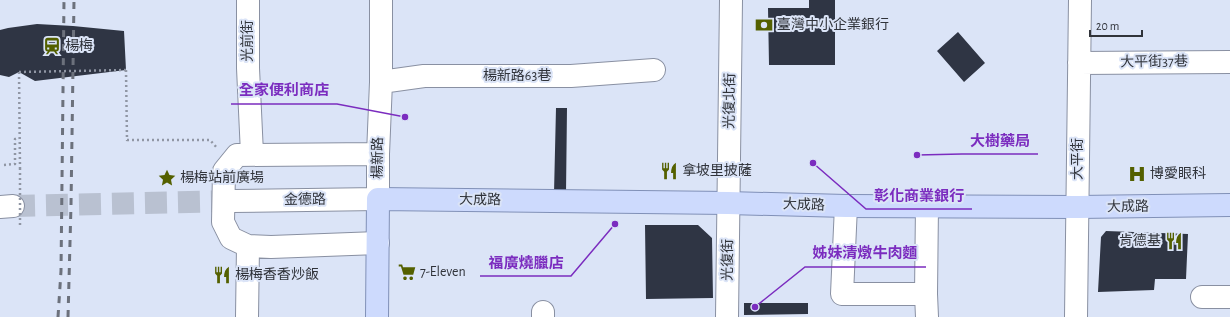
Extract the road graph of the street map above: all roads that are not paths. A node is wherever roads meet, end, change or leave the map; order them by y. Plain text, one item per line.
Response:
1 (248, 0) edge
2 (381, 0) edge
3 (731, 0) edge
4 (1080, 0) edge
5 (1230, 62) edge
6 (1079, 63) junction
7 (654, 70) dead end
8 (381, 82) junction
9 (252, 154) junction
10 (378, 154) junction
11 (378, 199) junction
12 (232, 201) tunnel mouth
13 (728, 203) junction
14 (1230, 205) edge
15 (846, 206) junction
16 (927, 206) junction
17 (1078, 207) junction
18 (378, 243) junction
19 (248, 246) junction
20 (926, 294) junction
21 (1230, 297) edge
22 (1202, 298) dead end
23 (247, 317) edge
24 (378, 317) edge
25 (727, 317) edge
26 (927, 317) edge
27 (1076, 317) edge

1 - 9 street, 光前街
2 - 8 street, 楊新路
3 - 13 street, 光復北街
4 - 6 street, 大平街
5 - 6 street, 大平街37巷
6 - 17 street, 大平街
7 - 8 street, 楊新路63巷
8 - 10 street, 楊新路
9 - 10 street
9 - 19 street
10 - 11 street, 楊新路
11 - 12 street, 金德路
11 - 13 main road, 大成路
11 - 18 main road, 楊新路
13 - 15 main road, 大成路
13 - 25 street, 光復街
14 - 17 main road, 大成路
15 - 16 main road, 大成路
15 - 20 street
16 - 17 main road, 大成路
16 - 20 street
17 - 27 street, 大平街
18 - 19 street
18 - 24 main road, 楊新路
19 - 23 street
20 - 26 street
21 - 22 street

